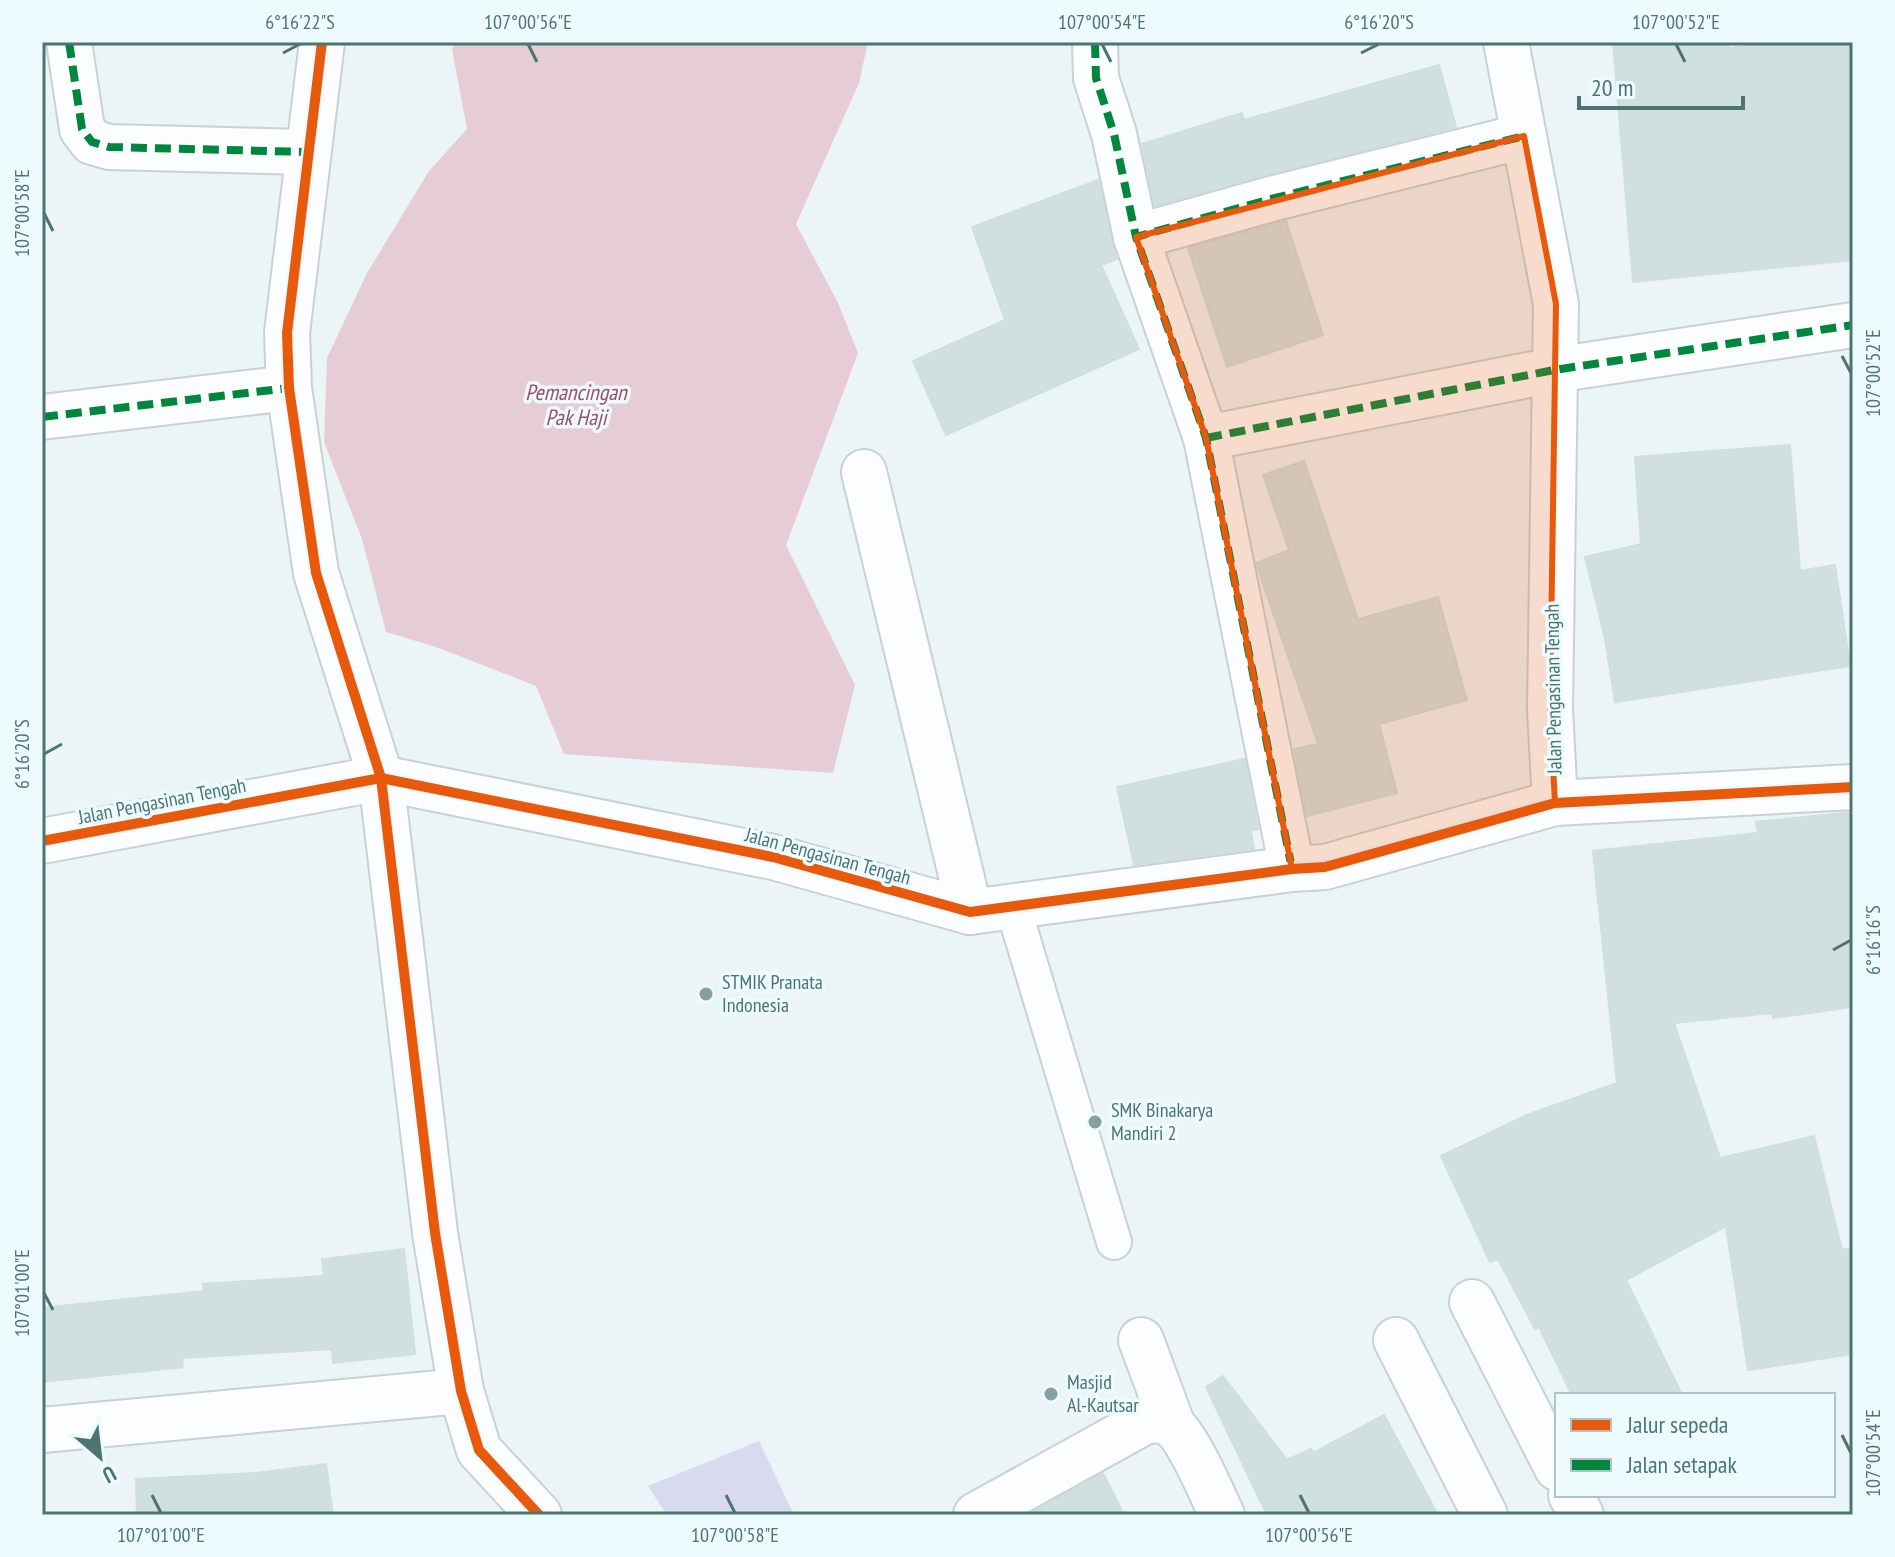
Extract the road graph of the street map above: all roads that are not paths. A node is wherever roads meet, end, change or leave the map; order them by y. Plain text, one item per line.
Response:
1 (69, 42) edge
2 (322, 42) edge
3 (1095, 42) edge
4 (1506, 42) edge
5 (1524, 136) junction
6 (308, 152) junction
7 (1136, 237) junction
8 (1853, 325) edge
9 (1554, 370) junction
10 (289, 388) junction
11 (42, 417) edge
12 (1206, 438) junction
13 (864, 472) dead end
14 (381, 778) junction
15 (1853, 787) edge
16 (1555, 803) junction
17 (42, 841) edge
18 (1292, 869) junction
19 (1013, 907) junction
20 (970, 912) junction
21 (1114, 1242) dead end
22 (1472, 1302) dead end
23 (1141, 1340) dead end
24 (1396, 1340) dead end
25 (461, 1391) junction
26 (1173, 1426) junction
27 (42, 1430) edge
28 (1555, 1464) edge
29 (1572, 1497) edge
30 (539, 1515) edge
31 (976, 1515) edge
32 (1222, 1515) edge
33 (1485, 1515) edge
34 (1581, 1515) edge

1 - 6 street
2 - 6 street
3 - 7 street
4 - 5 street, Jalan Pengasinan Tengah
5 - 7 street
5 - 9 street, Jalan Pengasinan Tengah
6 - 10 street
7 - 12 street
8 - 9 street
9 - 12 street
9 - 16 street, Jalan Pengasinan Tengah
10 - 11 street
10 - 14 street
12 - 18 street
13 - 20 street
14 - 17 street, Jalan Pengasinan Tengah
14 - 20 street, Jalan Pengasinan Tengah
14 - 25 street
15 - 16 street
16 - 18 street, Jalan Pengasinan Tengah
18 - 19 street, Jalan Pengasinan Tengah
19 - 20 street, Jalan Pengasinan Tengah
19 - 21 lane
22 - 28 street
23 - 26 street
24 - 33 street
25 - 27 street
25 - 30 street
26 - 31 street
26 - 32 street
29 - 34 street

